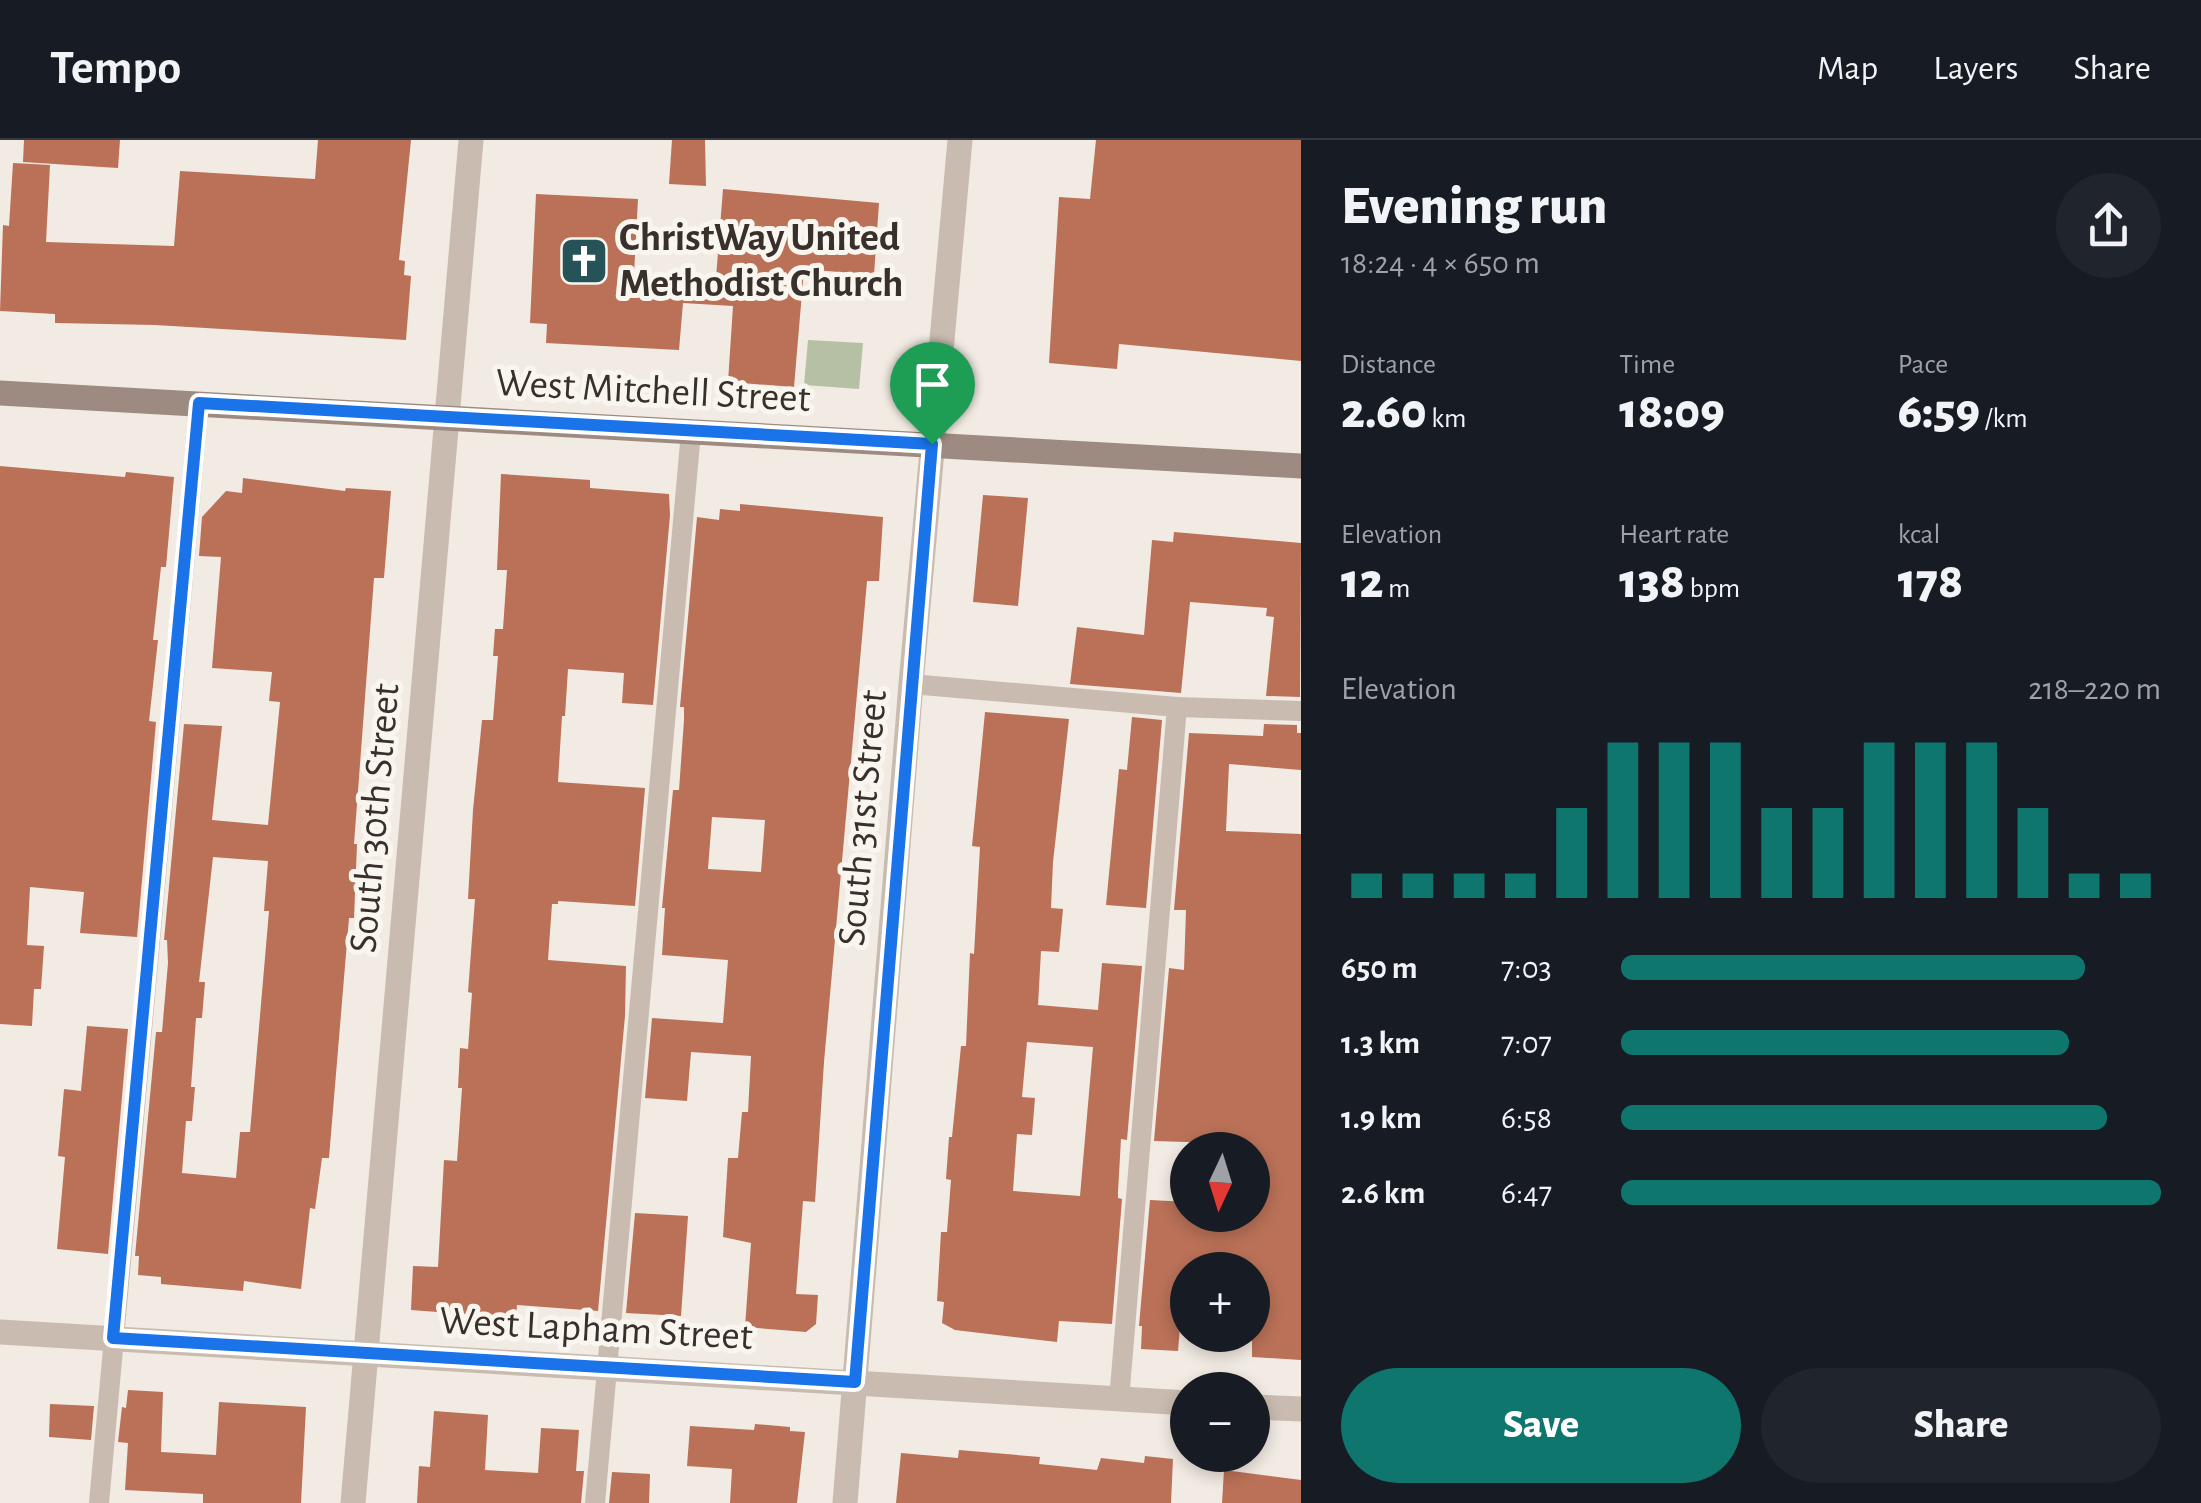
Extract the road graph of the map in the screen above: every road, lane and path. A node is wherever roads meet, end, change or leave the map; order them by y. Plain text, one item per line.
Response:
1 (472, 140) edge
2 (960, 140) edge
3 (0, 393) edge
4 (199, 403) junction
5 (448, 417) junction
6 (691, 432) junction
7 (932, 444) junction
8 (1301, 466) edge
9 (911, 684) junction
10 (1176, 707) junction
11 (1301, 712) edge
12 (0, 1332) edge
13 (113, 1338) junction
14 (366, 1354) junction
15 (606, 1366) junction
16 (855, 1382) junction
17 (1119, 1400) junction
18 (1170, 1402) edge
19 (1270, 1408) edge
20 (1301, 1409) edge
21 (100, 1503) edge
22 (353, 1503) edge
23 (595, 1503) edge
24 (845, 1503) edge

1 - 5 street, South 30th Street
2 - 7 street, South 31st Street
3 - 4 street, West Mitchell Street
4 - 5 street, West Mitchell Street
4 - 13 lane
5 - 6 street, West Mitchell Street
5 - 14 street, South 30th Street
6 - 7 street, West Mitchell Street
6 - 15 lane
7 - 8 street, West Mitchell Street
7 - 9 street, South 31st Street
9 - 10 lane
9 - 16 street, South 31st Street
10 - 11 lane
10 - 17 lane
12 - 13 street, West Lapham Street
13 - 14 street, West Lapham Street
13 - 21 lane
14 - 15 street, West Lapham Street
14 - 22 street, South 30th Street
15 - 16 street, West Lapham Street
15 - 23 lane
16 - 17 street, West Lapham Street
16 - 24 street, South 31st Street
17 - 18 street, West Lapham Street
19 - 20 street

